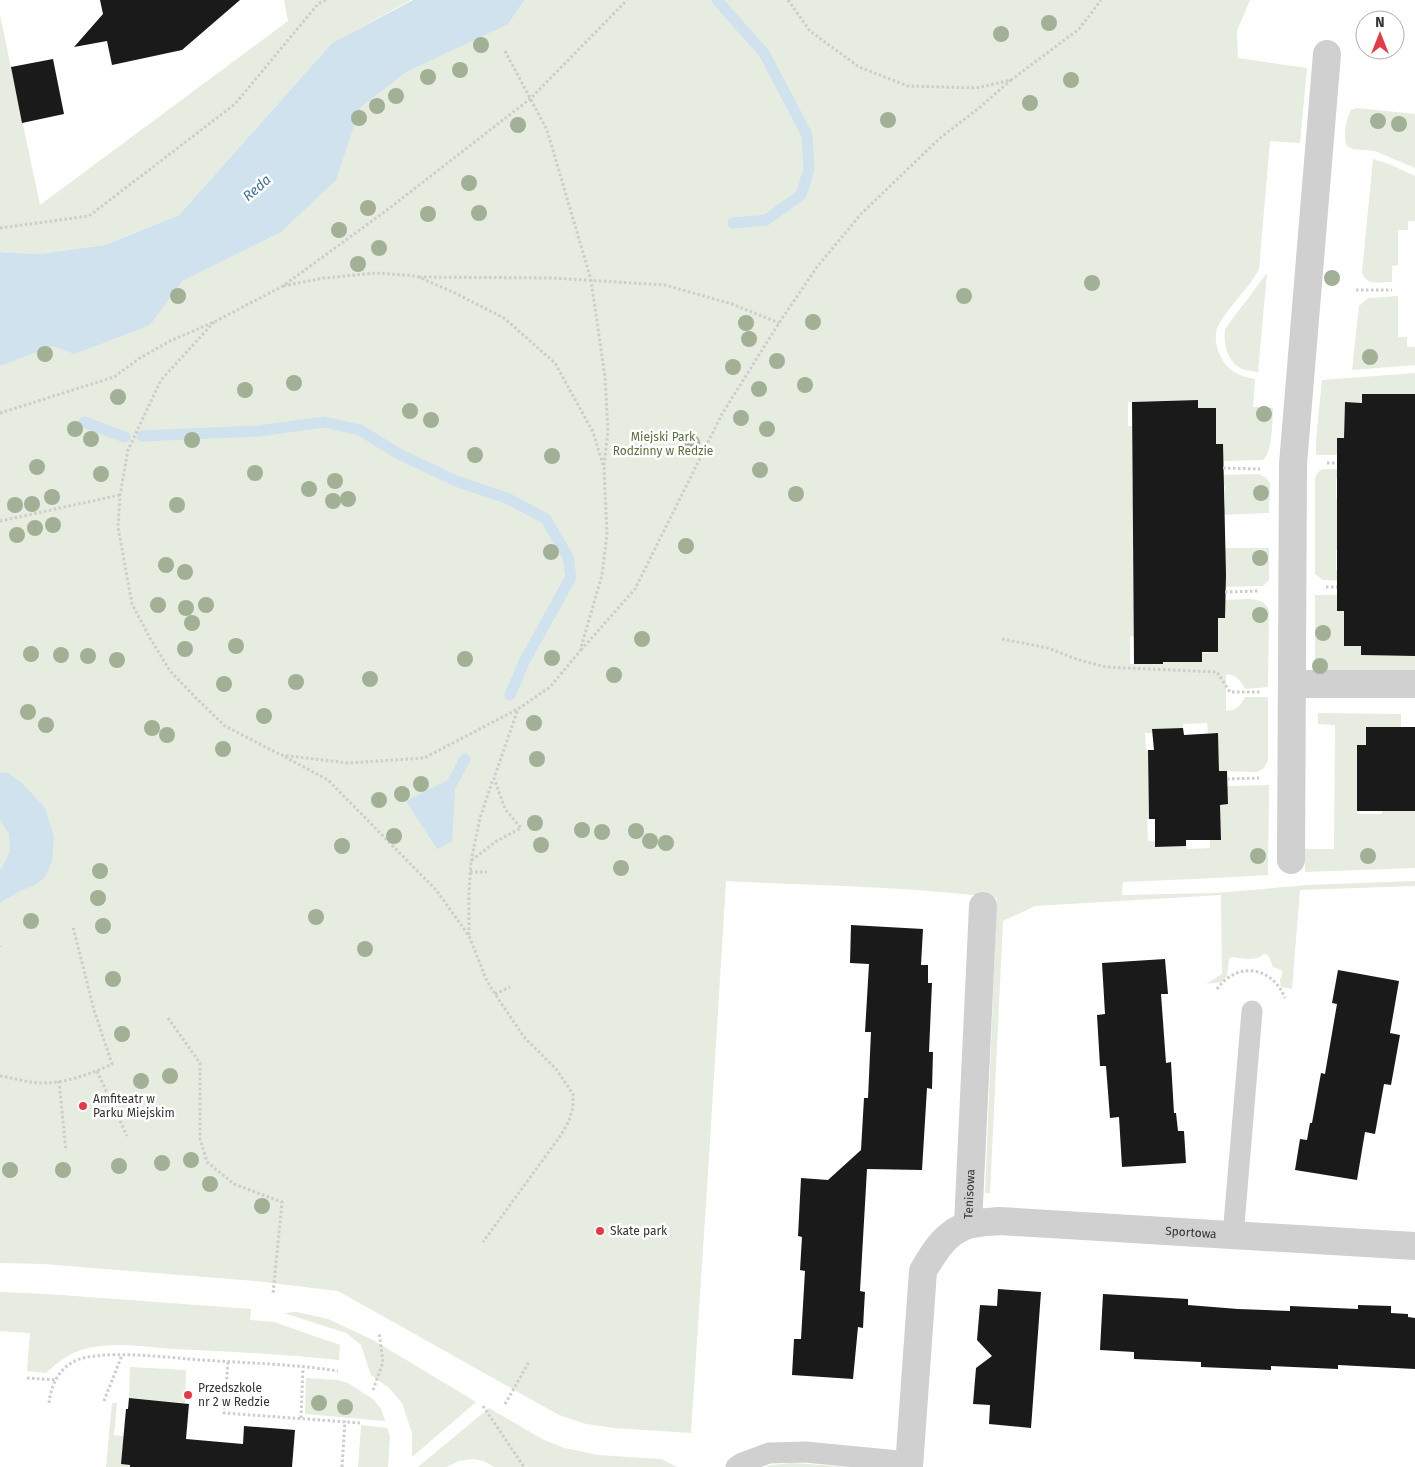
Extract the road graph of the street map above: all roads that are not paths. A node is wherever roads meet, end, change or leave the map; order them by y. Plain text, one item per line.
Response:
1 (1327, 54) dead end
2 (1292, 684) junction
3 (1415, 684) edge
4 (1291, 860) dead end
5 (983, 906) dead end
6 (1252, 1011) dead end
7 (968, 1225) junction
8 (1233, 1236) junction
9 (1415, 1246) edge
10 (909, 1464) edge
11 (736, 1467) edge

1 - 2 street
2 - 3 street
2 - 4 street
5 - 7 street, Tenisowa
6 - 8 lane
7 - 8 street, Sportowa
7 - 10 street, Tenisowa
8 - 9 street, Sportowa
10 - 11 lane

